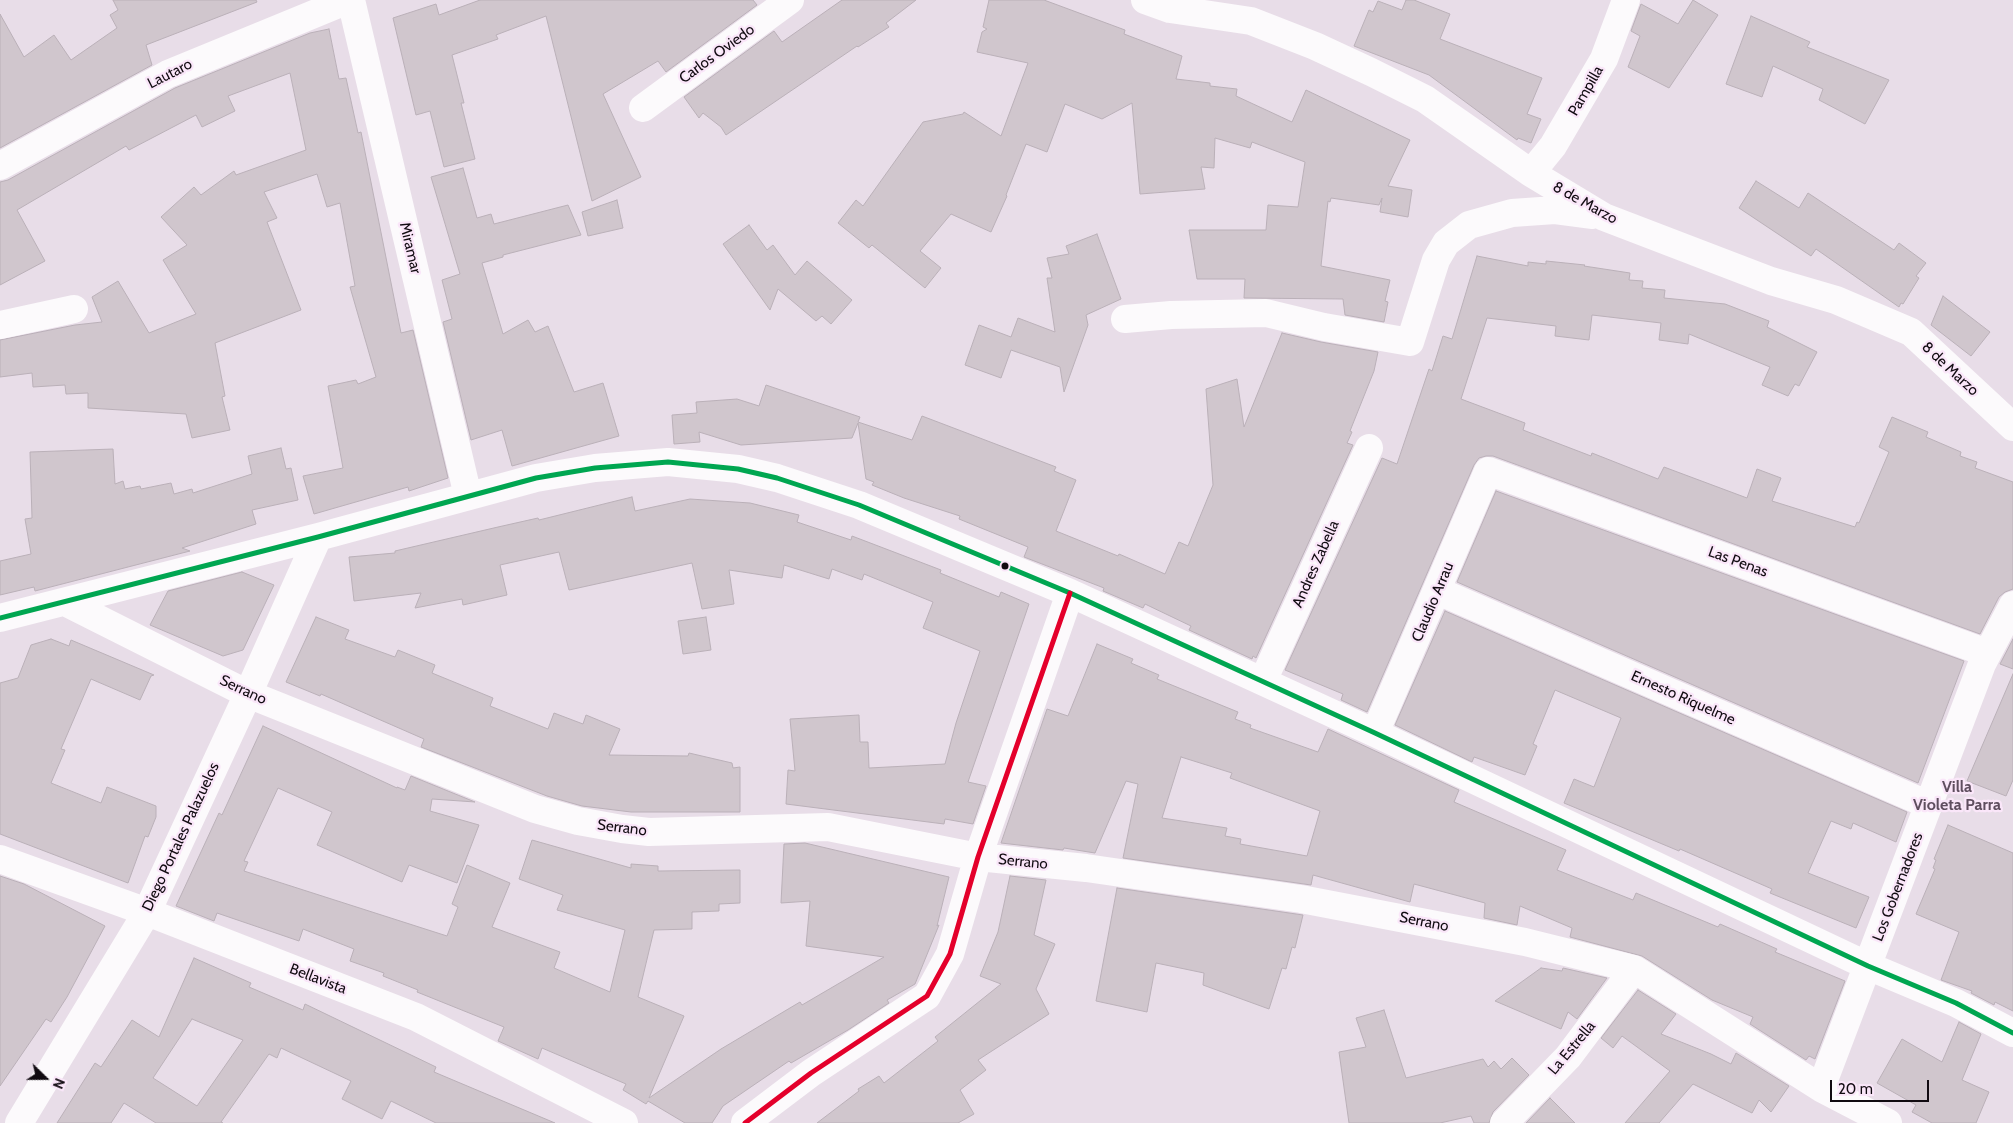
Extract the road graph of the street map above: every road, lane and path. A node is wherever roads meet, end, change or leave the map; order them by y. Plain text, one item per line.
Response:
1 (349, 0) edge
2 (790, 0) edge
3 (1145, 0) edge
4 (1626, 0) edge
5 (643, 108) dead end
6 (0, 166) edge
7 (1531, 173) junction
8 (1604, 217) junction
9 (74, 309) dead end
10 (1125, 319) dead end
11 (0, 325) edge
12 (2013, 426) edge
13 (1369, 448) dead end
14 (1488, 471) joint
15 (468, 496) junction
16 (318, 537) junction
17 (1438, 591) junction
18 (1070, 592) junction
19 (65, 602) junction
20 (2013, 604) edge
21 (0, 618) edge
22 (1987, 653) junction
23 (1263, 681) junction
24 (248, 694) junction
25 (1375, 733) junction
26 (1928, 806) junction
27 (978, 857) junction
28 (0, 860) edge
29 (147, 912) junction
30 (1868, 966) junction
31 (1634, 969) junction
32 (2013, 1033) edge
33 (1821, 1088) junction
34 (18, 1123) edge
35 (624, 1123) edge
36 (745, 1123) edge
37 (1504, 1123) edge
38 (1888, 1123) edge

1 - 6 street, Lautaro
1 - 15 street, Miramar
2 - 5 street, Carlos Oviedo
3 - 7 street, 8 de Marzo
4 - 7 street, Pampilla
7 - 8 street, 8 de Marzo
8 - 10 street
8 - 12 street, 8 de Marzo
9 - 11 street
13 - 23 street, Andres Zabella
14 - 17 street, Claudio Arrau
14 - 22 street, Las Penas
15 - 16 street
15 - 18 street
16 - 19 street
16 - 24 street, Diego Portales Palazuelos
17 - 25 street, Claudio Arrau
17 - 26 street, Ernesto Riquelme
18 - 23 street
18 - 27 street
19 - 21 street
19 - 24 street, Serrano
20 - 22 street, Los Gobernadores
22 - 26 street, Los Gobernadores
23 - 25 street
24 - 27 street, Serrano
24 - 29 street, Diego Portales Palazuelos
25 - 30 street
26 - 30 street, Los Gobernadores
27 - 31 street, Serrano
27 - 36 street
28 - 29 street, Bellavista
29 - 34 street, Diego Portales Palazuelos
29 - 35 street, Bellavista
30 - 32 street
30 - 33 street, Los Gobernadores
31 - 33 street, Serrano
31 - 37 street, La Estrella
33 - 38 street, Serrano

